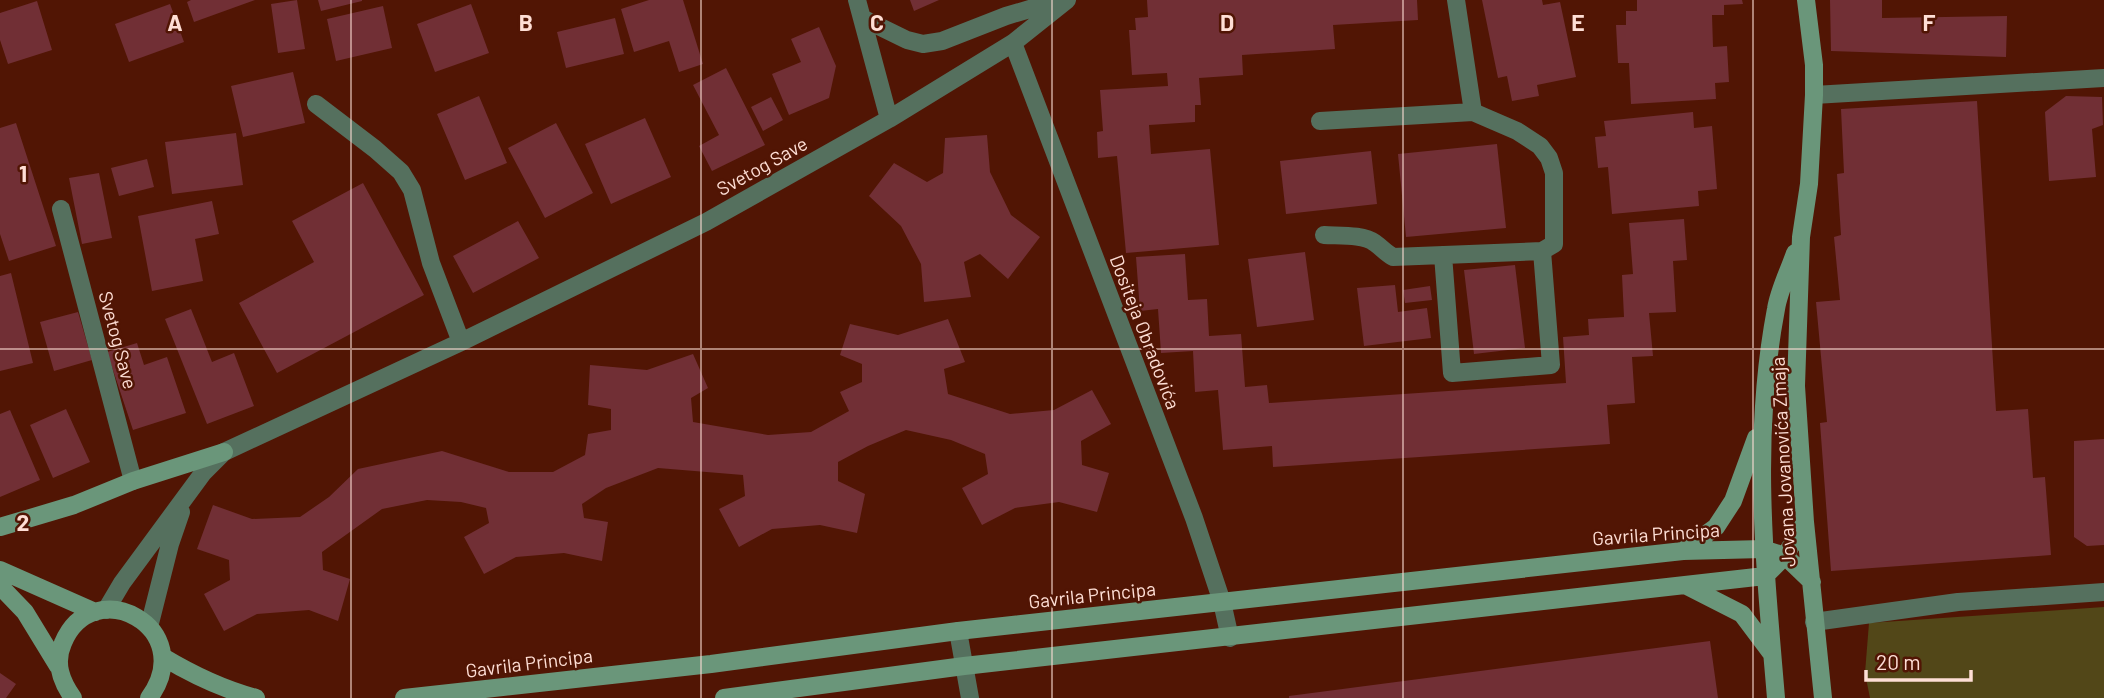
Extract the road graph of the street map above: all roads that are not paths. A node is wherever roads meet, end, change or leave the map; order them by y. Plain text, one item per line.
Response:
1 (857, 0) edge
2 (1060, 0) edge
3 (1067, 0) edge
4 (1455, 0) edge
5 (1806, 0) edge
6 (862, 18) junction
7 (1013, 43) junction
8 (2104, 78) edge
9 (1814, 95) junction
10 (316, 104) dead end
11 (1473, 112) junction
12 (889, 119) junction
13 (1320, 121) dead end
14 (61, 209) dead end
15 (1324, 235) dead end
16 (1801, 237) junction
17 (1542, 251) junction
18 (1443, 255) junction
19 (461, 342) junction
20 (1761, 422) junction
21 (224, 452) junction
22 (133, 481) junction
23 (187, 495) junction
24 (1805, 522) junction
25 (0, 527) edge
26 (1763, 549) junction
27 (1683, 551) junction
28 (1785, 555) junction
29 (0, 570) edge
30 (1765, 576) junction
31 (1812, 582) junction
32 (0, 586) edge
33 (1687, 586) junction
34 (2104, 592) edge
35 (1222, 602) junction
36 (101, 611) junction
37 (1814, 622) junction
38 (149, 627) junction
39 (958, 631) junction
40 (1230, 638) junction
41 (1772, 654) junction
42 (163, 657) junction
43 (964, 666) junction
44 (63, 686) edge
45 (149, 698) edge
46 (256, 698) edge
47 (404, 698) edge
48 (724, 698) edge
49 (970, 698) edge
50 (1776, 698) edge
51 (1823, 698) edge

1 - 6 street
2 - 6 street
3 - 7 street, Svetog Save
4 - 11 street
5 - 9 main road
6 - 12 street
7 - 12 street, Svetog Save
7 - 35 street, Dositeja Obradovića
8 - 9 street
9 - 16 main road
10 - 19 street
11 - 13 street
11 - 17 street
12 - 19 street, Svetog Save
14 - 22 street, Svetog Save
15 - 18 street
16 - 20 main road, Jovana Jovanovića Zmaja
16 - 24 main road, Jovana Jovanovića Zmaja
17 - 18 street
17 - 18 street
19 - 21 street, Svetog Save
20 - 26 main road, Jovana Jovanovića Zmaja
20 - 27 main road
21 - 22 main road
21 - 23 street, Svetog Save
22 - 25 main road
23 - 36 street, Svetog Save
23 - 38 street
24 - 28 main road
24 - 31 main road, Jovana Jovanovića Zmaja
26 - 27 main road, Gavrila Principa
26 - 28 main road, Gavrila Principa
26 - 30 main road, Jovana Jovanovića Zmaja
27 - 35 main road, Gavrila Principa
28 - 30 main road
28 - 31 main road, Gavrila Principa
29 - 36 main road
30 - 33 main road
30 - 41 main road, Jovana Jovanovića Zmaja
31 - 37 main road, Jovana Jovanovića Zmaja
32 - 44 main road
33 - 40 main road
33 - 41 main road
34 - 37 street
35 - 39 main road, Gavrila Principa
35 - 40 street, Dositeja Obradovića
36 - 38 main road
36 - 44 main road
37 - 51 main road, Jovana Jovanovića Zmaja
38 - 42 main road
39 - 43 street
39 - 47 main road, Gavrila Principa
40 - 43 main road
41 - 50 main road, Jovana Jovanovića Zmaja
42 - 45 main road
42 - 46 main road
43 - 48 main road
43 - 49 street

